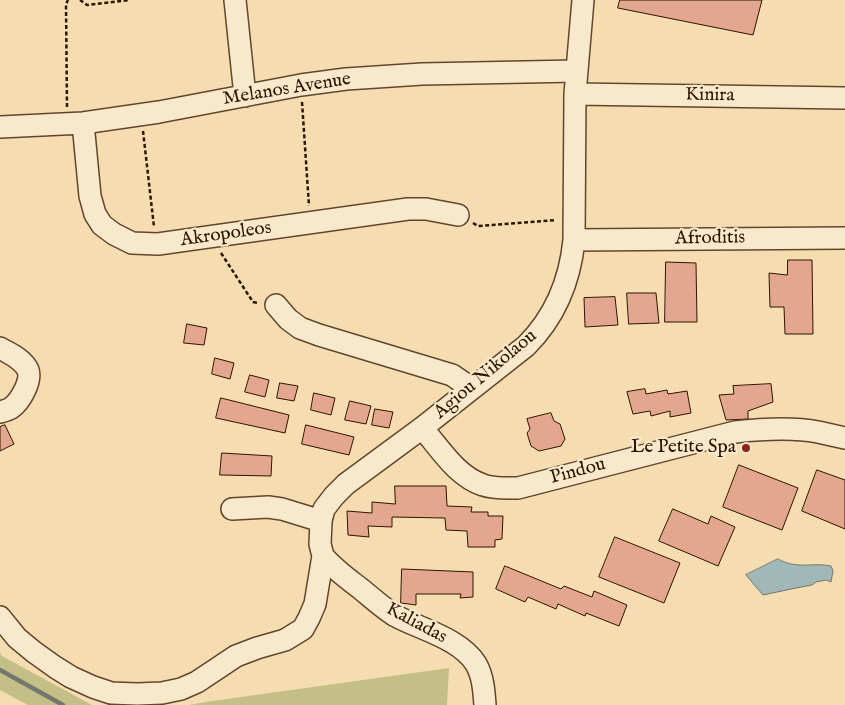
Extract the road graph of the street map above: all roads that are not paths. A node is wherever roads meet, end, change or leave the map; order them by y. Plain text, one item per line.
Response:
1 (235, 0) edge
2 (582, 0) edge
3 (576, 71) junction
4 (575, 94) junction
5 (245, 96) junction
6 (845, 98) edge
7 (75, 123) junction
8 (0, 127) edge
9 (458, 215) road end
10 (845, 238) edge
11 (574, 240) junction
12 (276, 305) road end
13 (0, 348) edge
14 (471, 388) junction
15 (0, 412) edge
16 (422, 428) junction
17 (845, 438) edge
18 (232, 509) dead end
19 (321, 522) junction
20 (323, 556) junction
21 (0, 617) edge
22 (485, 705) edge

1 - 5 street
2 - 3 street, Agiou Nikolaou
3 - 4 street, Agiou Nikolaou
3 - 5 street, Melanos Avenue
4 - 6 street, Kinira
4 - 11 street, Agiou Nikolaou
5 - 7 street, Melanos Avenue
7 - 8 street, Melanos Avenue
7 - 9 street, Akropoleos
10 - 11 street, Afroditis
11 - 14 street, Agiou Nikolaou
12 - 14 street
13 - 15 street
14 - 16 street, Agiou Nikolaou
16 - 17 street, Pindou
16 - 19 street, Agiou Nikolaou
18 - 19 street
19 - 20 street, Agiou Nikolaou
20 - 21 street, Agiou Nikolaou
20 - 22 street, Kaliadas

